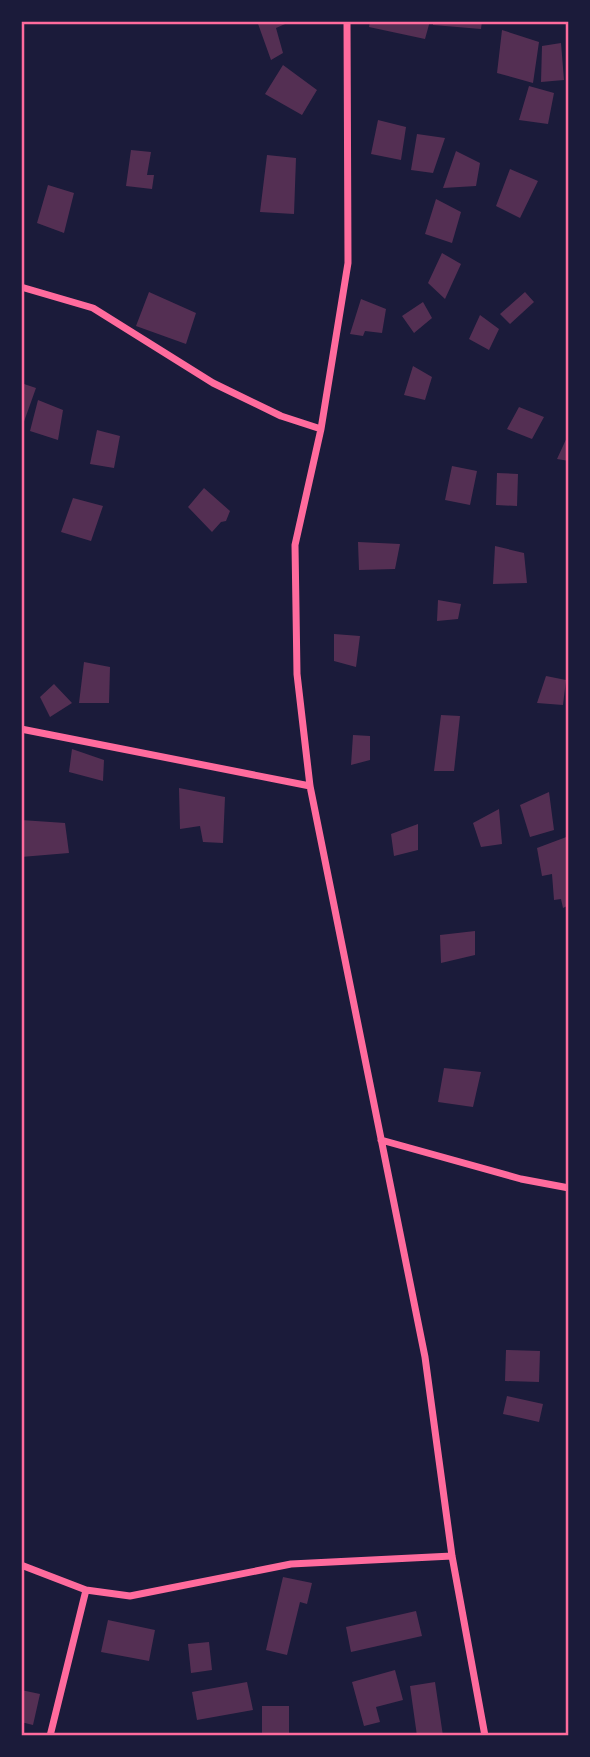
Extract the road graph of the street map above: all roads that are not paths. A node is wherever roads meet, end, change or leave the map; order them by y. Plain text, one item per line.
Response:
1 (346, 21) edge
2 (21, 287) edge
3 (321, 429) junction
4 (21, 729) edge
5 (310, 786) junction
6 (381, 1140) junction
7 (569, 1188) edge
8 (452, 1556) junction
9 (21, 1565) edge
10 (86, 1590) junction
11 (50, 1736) edge
12 (485, 1736) edge

1 - 3 street
2 - 3 street
3 - 5 street
4 - 5 street
5 - 6 street
6 - 7 street
6 - 8 street
8 - 10 street
8 - 12 street
9 - 10 street
10 - 11 street

